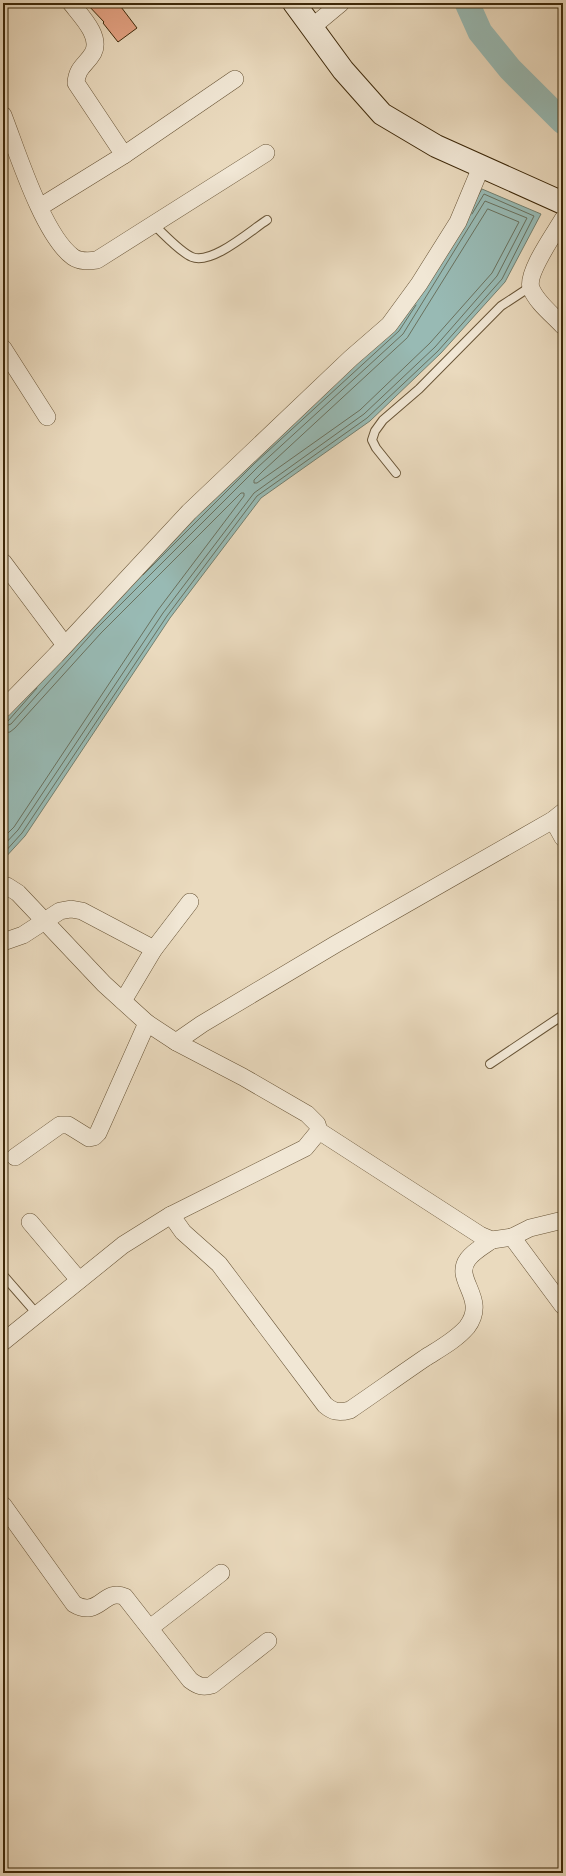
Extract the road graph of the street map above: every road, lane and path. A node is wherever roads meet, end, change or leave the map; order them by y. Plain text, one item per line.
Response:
1 (71, 3) edge
2 (294, 3) edge
3 (341, 3) edge
4 (311, 28) junction
5 (235, 79) dead end
6 (3, 115) edge
7 (266, 153) dead end
8 (124, 155) junction
9 (486, 169) junction
10 (40, 207) junction
11 (562, 207) edge
12 (266, 220) dead end
13 (154, 225) junction
14 (530, 287) junction
15 (563, 326) edge
16 (3, 348) edge
17 (47, 417) dead end
18 (396, 473) dead end
19 (3, 562) edge
20 (65, 644) junction
21 (3, 709) edge
22 (558, 816) edge
23 (563, 838) edge
24 (3, 885) edge
25 (190, 902) dead end
26 (46, 922) junction
27 (3, 942) edge
28 (154, 949) junction
29 (123, 1001) junction
30 (563, 1015) edge
31 (148, 1023) junction
32 (176, 1042) junction
33 (490, 1064) dead end
34 (319, 1131) junction
35 (15, 1157) dead end
36 (171, 1215) junction
37 (563, 1220) edge
38 (30, 1222) dead end
39 (512, 1237) junction
40 (492, 1240) junction
41 (3, 1274) edge
42 (79, 1280) junction
43 (563, 1306) edge
44 (37, 1314) junction
45 (3, 1342) edge
46 (3, 1505) edge
47 (221, 1574) dead end
48 (150, 1628) junction
49 (268, 1641) dead end

1 - 8 street
2 - 4 street
3 - 4 street
4 - 9 street
5 - 8 street
6 - 10 street
7 - 13 street
8 - 10 street
9 - 11 street
9 - 20 street
10 - 13 street
11 - 14 street
12 - 13 lane
14 - 15 street
14 - 18 lane
16 - 17 street
19 - 20 street
20 - 21 street
22 - 23 street
22 - 32 street
24 - 26 street
25 - 28 street
26 - 27 street
26 - 28 street
26 - 29 street
28 - 29 street
29 - 31 street
30 - 33 lane
31 - 32 street
31 - 35 street
32 - 34 street
34 - 36 street
34 - 40 street
36 - 40 street
36 - 42 street
37 - 39 street
38 - 42 street
39 - 40 street
39 - 43 street
41 - 44 lane
42 - 44 street
44 - 45 street
46 - 48 street
47 - 48 street
48 - 49 street

